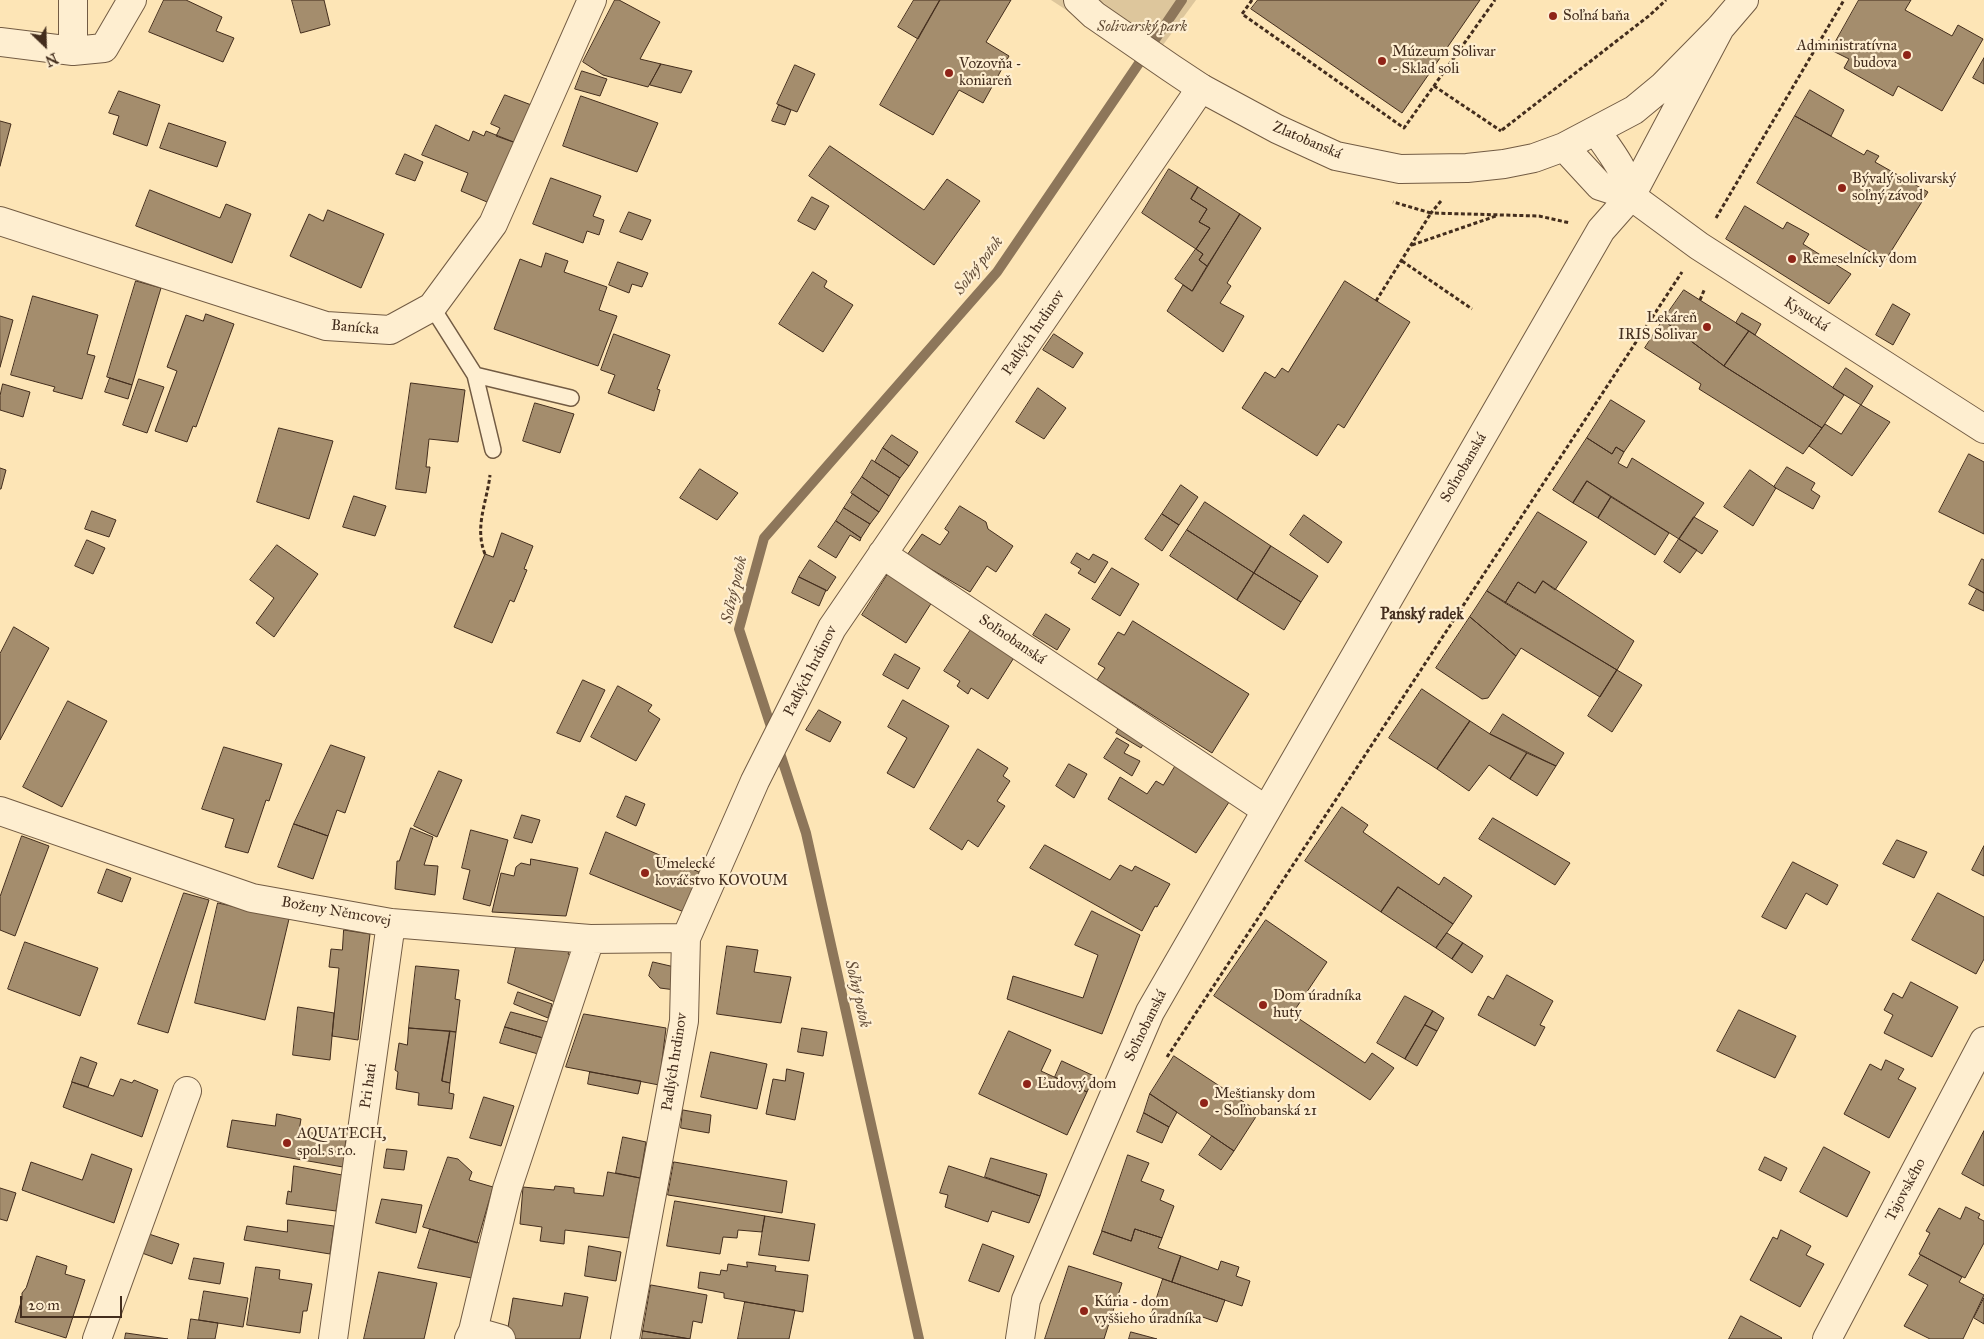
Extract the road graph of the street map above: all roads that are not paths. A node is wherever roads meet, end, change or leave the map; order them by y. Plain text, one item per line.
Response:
1 (73, 0) edge
2 (132, 0) edge
3 (592, 0) edge
4 (1744, 0) edge
5 (1086, 7) edge
6 (1720, 28) junction
7 (0, 42) edge
8 (72, 51) junction
9 (1202, 88) junction
10 (1596, 131) junction
11 (1564, 147) junction
12 (1631, 196) junction
13 (0, 220) edge
14 (432, 307) junction
15 (475, 375) junction
16 (571, 398) dead end
17 (1984, 429) edge
18 (493, 450) road end
19 (882, 554) junction
20 (1266, 810) junction
21 (0, 811) edge
22 (391, 923) junction
23 (686, 938) junction
24 (590, 940) junction
25 (1984, 1041) edge
26 (187, 1091) dead end
27 (471, 1335) edge
28 (97, 1339) edge
29 (333, 1339) edge
30 (501, 1339) edge
31 (625, 1339) edge
32 (1020, 1339) edge
33 (1827, 1339) edge

1 - 8 street
2 - 8 street
3 - 14 street, Banícka
4 - 6 street
5 - 9 street, Zlatobanská
6 - 10 street, Zlatobanská
6 - 12 street, Soľnobanská
7 - 8 street
9 - 11 street, Zlatobanská
9 - 19 street, Padlých hrdinov
10 - 11 street, Zlatobanská
10 - 12 street
11 - 12 street, Kysucká
12 - 17 street, Kysucká
12 - 20 street, Soľnobanská
13 - 14 street, Banícka
14 - 15 lane
15 - 16 lane
15 - 18 lane
19 - 20 street, Soľnobanská
19 - 23 street, Padlých hrdinov
20 - 32 street, Soľnobanská
21 - 22 street, Boženy Němcovej
22 - 24 street, Boženy Němcovej
22 - 29 street, Pri hati
23 - 24 street, Boženy Němcovej
23 - 31 street, Padlých hrdinov
24 - 27 street
25 - 33 street, Tajovského
26 - 28 street
27 - 30 street

